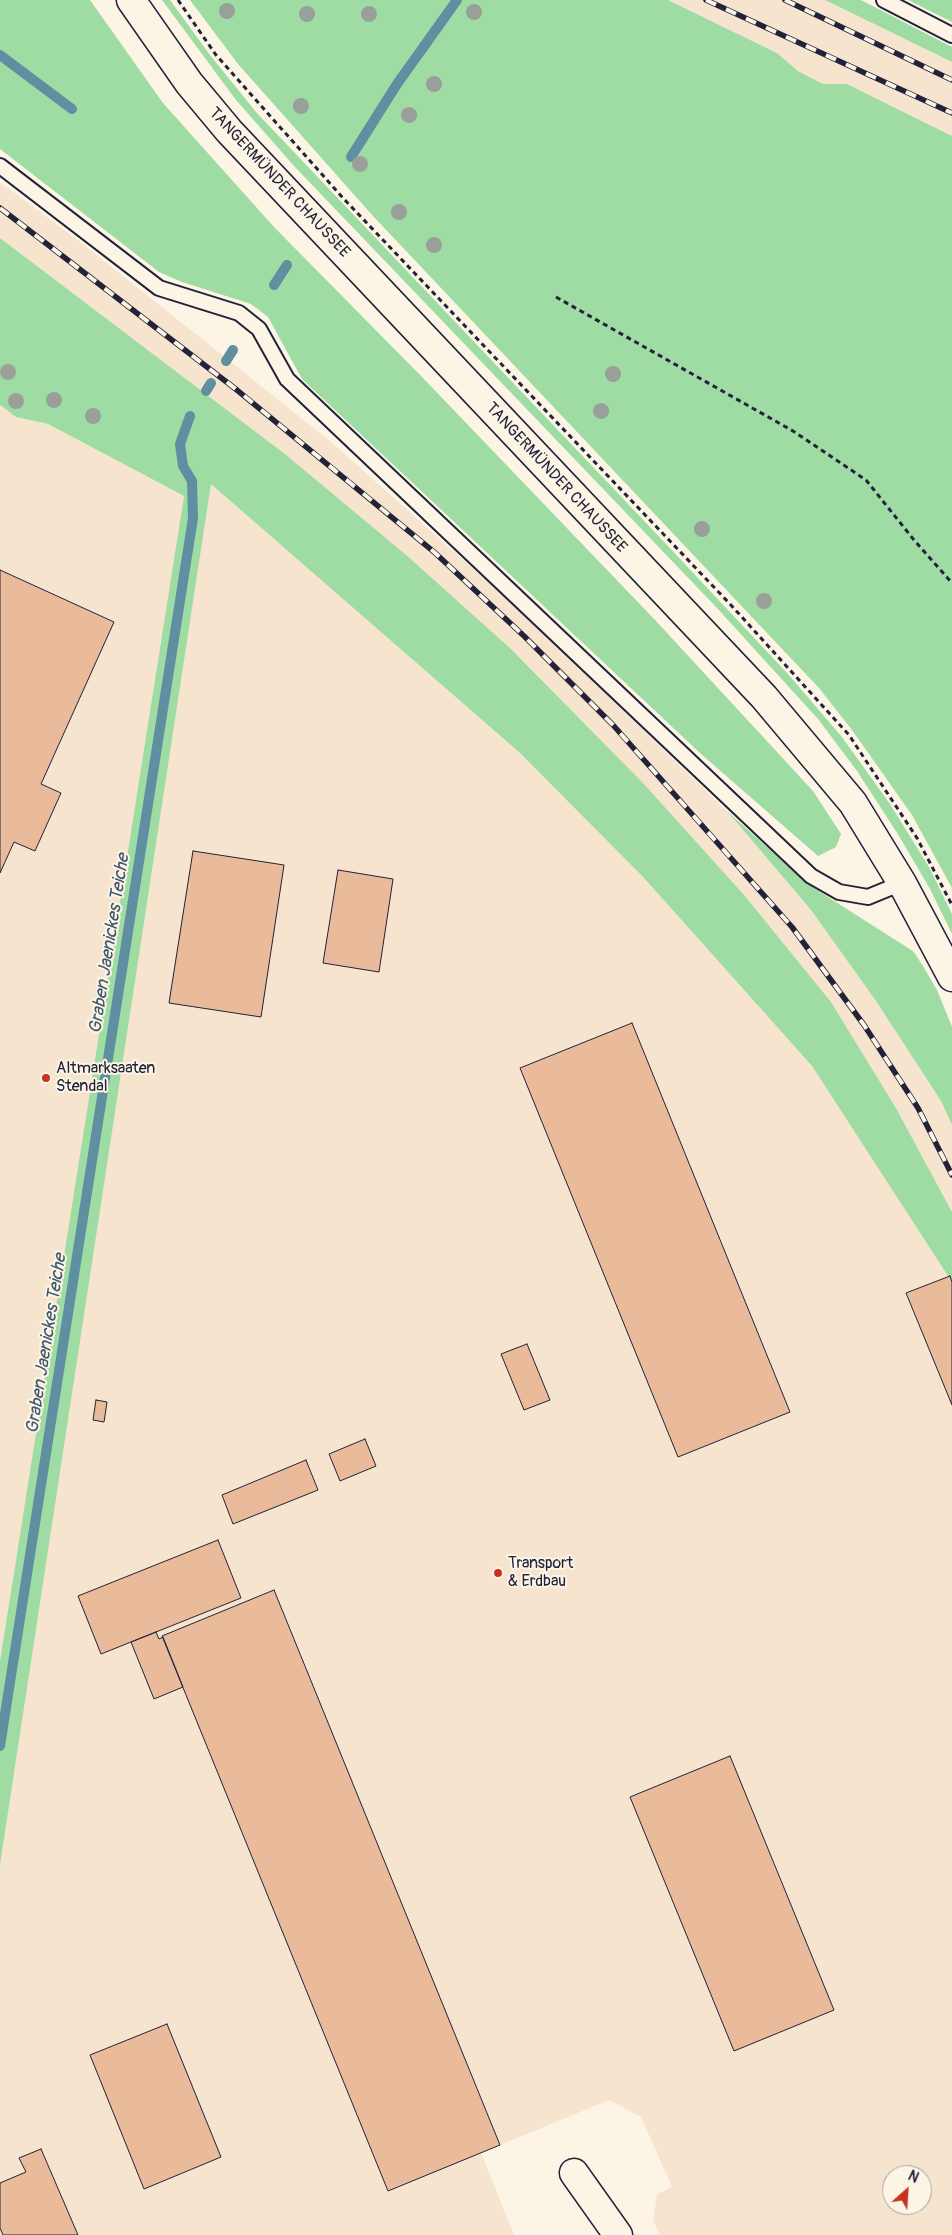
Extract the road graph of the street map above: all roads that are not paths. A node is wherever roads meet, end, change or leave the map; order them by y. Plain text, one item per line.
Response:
1 (131, 0) edge
2 (884, 0) edge
3 (952, 35) edge
4 (0, 166) edge
5 (902, 882) junction
6 (952, 978) edge
7 (574, 2173) dead end
8 (618, 2235) edge

1 - 5 main road, TANGERMÜNDER CHAUSSEE
2 - 3 lane
4 - 5 lane
5 - 6 main road, TANGERMÜNDER CHAUSSEE
7 - 8 main road

